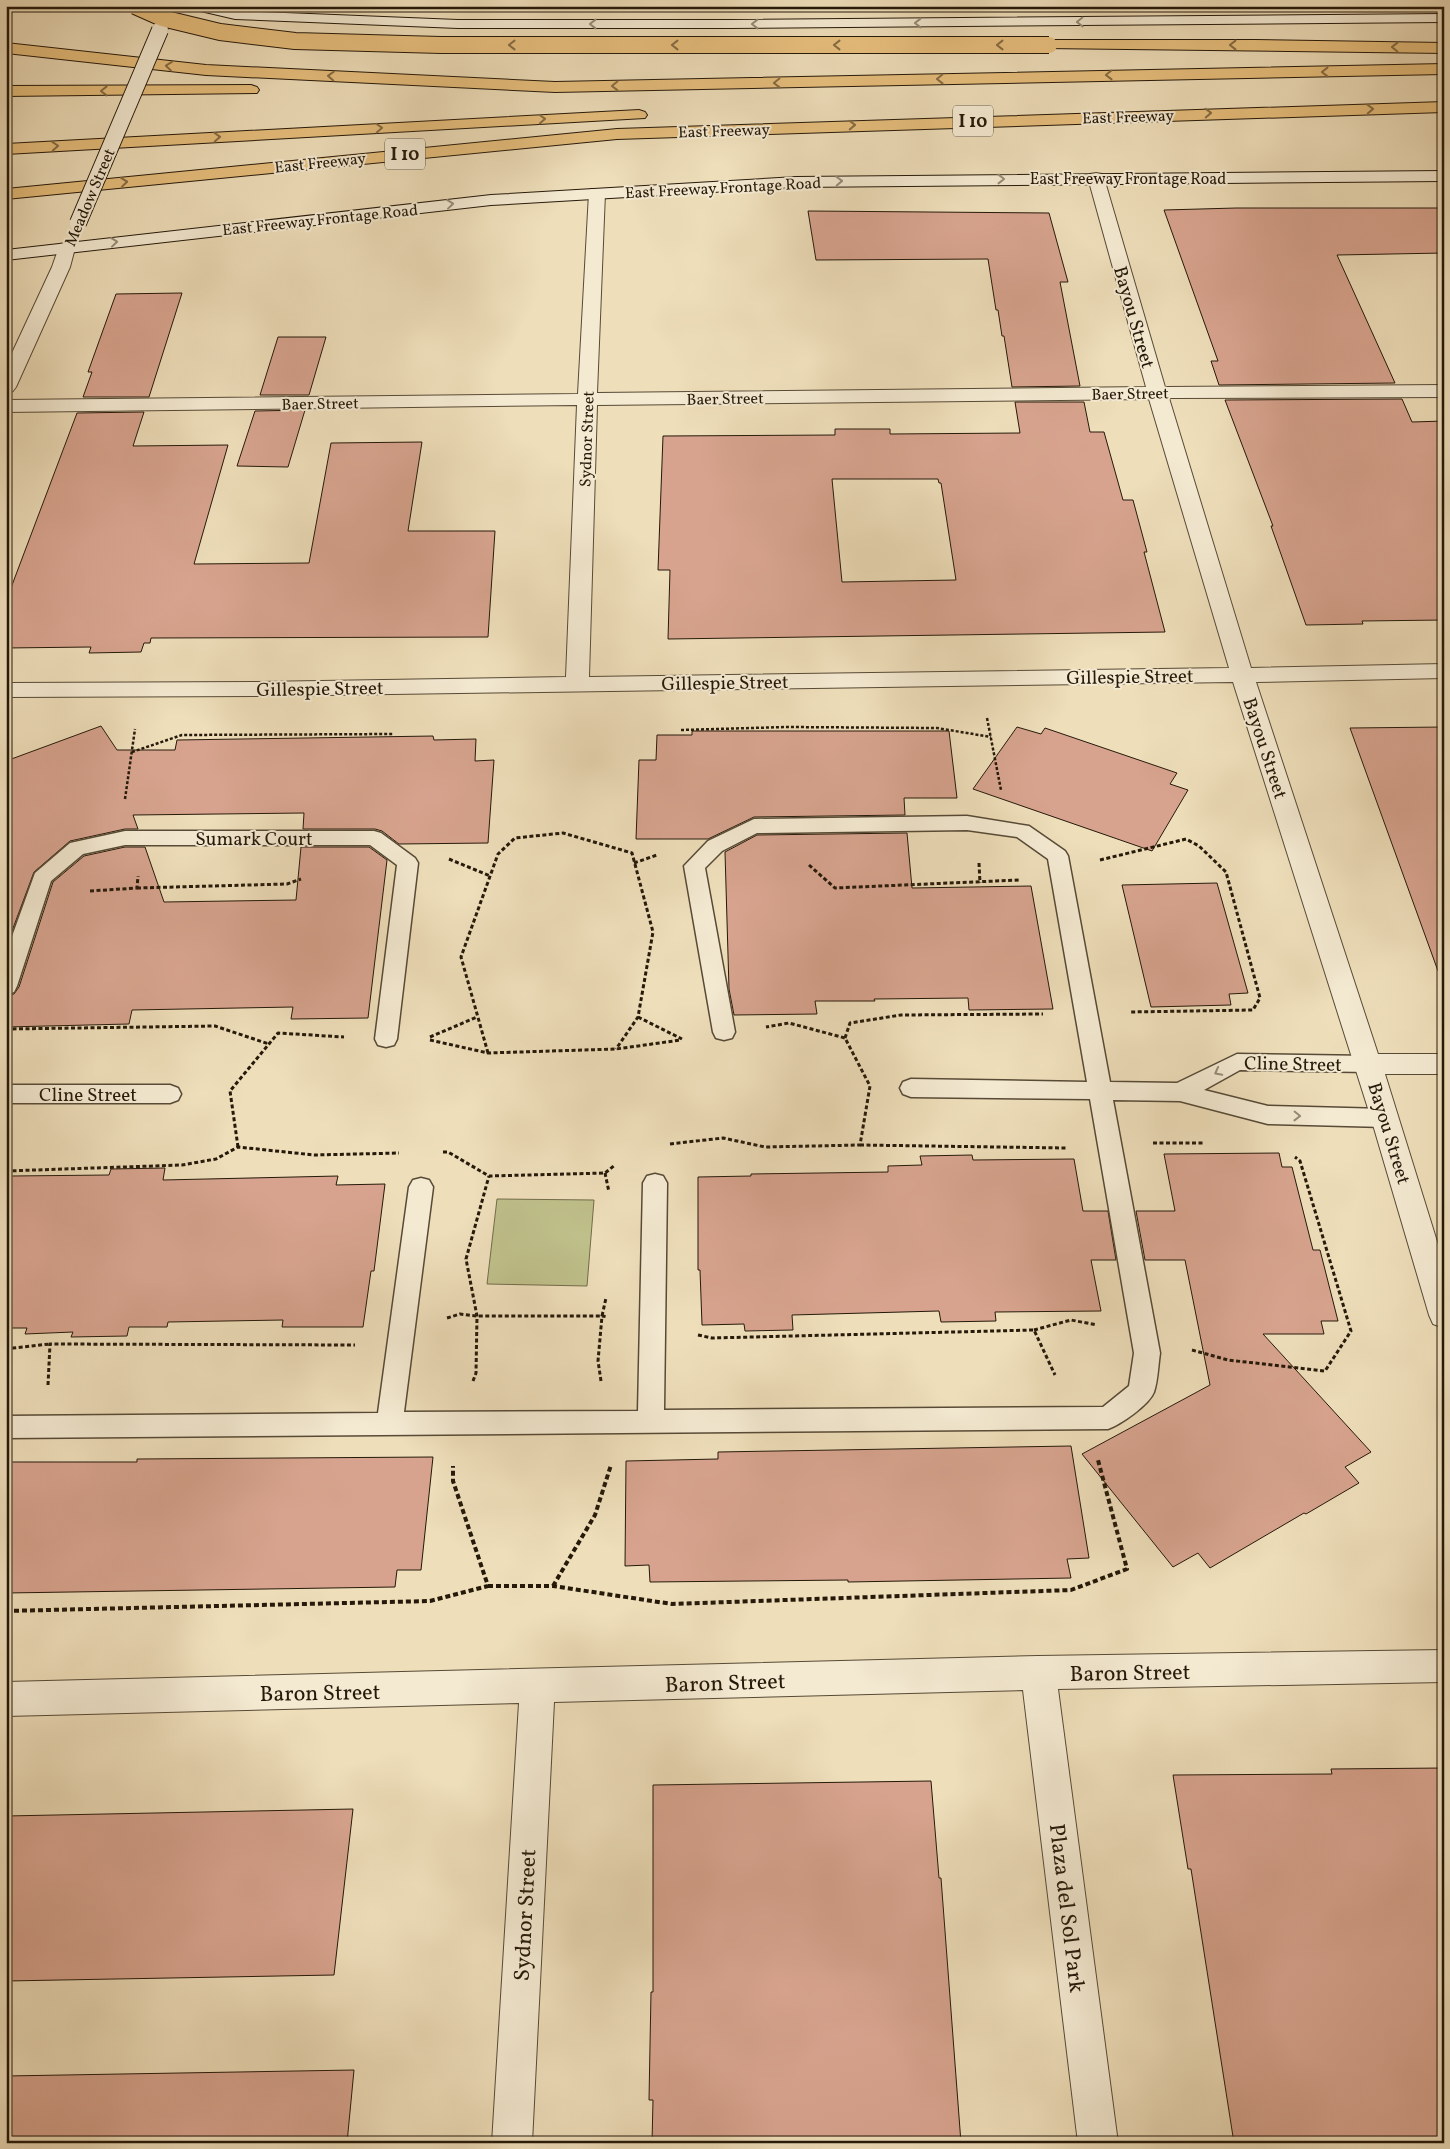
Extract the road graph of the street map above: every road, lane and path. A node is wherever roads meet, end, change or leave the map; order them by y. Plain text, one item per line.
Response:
1 (135, 6) edge
2 (170, 6) edge
3 (197, 6) edge
4 (1444, 18) edge
5 (6, 48) edge
6 (1444, 48) edge
7 (1444, 69) edge
8 (555, 87) junction
9 (286, 89) dead end
10 (266, 90) dead end
11 (6, 92) edge
12 (1444, 106) edge
13 (792, 113) dead end
14 (653, 115) dead end
15 (1142, 115) junction
16 (804, 127) junction
17 (6, 149) edge
18 (1444, 176) edge
19 (1096, 178) junction
20 (597, 193) junction
21 (6, 194) edge
22 (6, 210) edge
23 (66, 248) junction
24 (6, 255) edge
25 (6, 387) edge
26 (1444, 391) edge
27 (1157, 392) junction
28 (587, 400) junction
29 (6, 406) edge
30 (1444, 671) edge
31 (1242, 674) junction
32 (577, 684) junction
33 (6, 690) edge
34 (681, 730) dead end
35 (394, 734) dead end
36 (991, 737) dead end
37 (132, 752) dead end
38 (750, 828) junction
39 (660, 854) dead end
40 (634, 863) junction
41 (1060, 869) junction
42 (6, 986) edge
43 (1086, 1013) junction
44 (477, 1017) junction
45 (638, 1017) junction
46 (6, 1029) edge
47 (724, 1032) joint
48 (845, 1038) junction
49 (386, 1039) joint
50 (269, 1044) junction
51 (616, 1049) junction
52 (488, 1053) junction
53 (1369, 1064) junction
54 (1444, 1064) edge
55 (911, 1088) dead end
56 (1100, 1090) junction
57 (1180, 1092) junction
58 (6, 1094) edge
59 (170, 1094) dead end
60 (1386, 1118) junction
61 (666, 1144) dead end
62 (238, 1147) junction
63 (439, 1152) dead end
64 (400, 1153) dead end
65 (618, 1163) dead end
66 (6, 1171) edge
67 (605, 1173) junction
68 (489, 1176) junction
69 (655, 1183) dead end
70 (420, 1187) dead end
71 (611, 1201) dead end
72 (608, 1290) dead end
73 (1444, 1315) edge
74 (477, 1316) junction
75 (602, 1316) junction
76 (653, 1327) junction
77 (402, 1332) junction
78 (50, 1344) junction
79 (6, 1346) edge
80 (47, 1390) dead end
81 (1079, 1418) junction
82 (609, 1422) junction
83 (651, 1422) junction
84 (390, 1423) junction
85 (460, 1423) junction
86 (6, 1427) edge
87 (488, 1586) junction
88 (553, 1586) junction
89 (6, 1611) edge
90 (1444, 1666) edge
91 (1038, 1673) junction
92 (537, 1687) junction
93 (6, 1699) edge
94 (512, 2143) edge
95 (1098, 2143) edge

6 -> 1 highway, bridge
2 - 23 street, Meadow Street, bridge
4 -> 3 street
8 -> 5 highway, I 10
7 -> 8 highway, I 10
8 - 9 highway
10 -> 11 highway
15 -> 12 highway, East Freeway / I 10
13 - 15 highway
17 -> 14 highway
16 -> 15 highway, East Freeway / I 10
21 -> 16 highway, East Freeway / I 10
16 - 22 highway
18 - 19 street, East Freeway Frontage Road
20 -> 19 street, East Freeway Frontage Road
19 - 27 street, Bayou Street
23 -> 20 street, East Freeway Frontage Road
20 - 28 street, Sydnor Street
23 - 24 street, East Freeway Frontage Road
23 - 25 street, Meadow Street
26 - 27 street, Baer Street
27 - 28 street, Baer Street
27 - 31 street, Bayou Street
28 - 29 street, Baer Street
28 - 32 street, Sydnor Street
30 - 31 street, Gillespie Street
31 - 32 street, Gillespie Street
31 - 53 street, Bayou Street
32 - 33 street, Gillespie Street
34 - 36 path
35 - 37 path
38 - 41 lane
38 - 41 path
38 - 47 lane
39 - 40 path
40 - 44 path
40 - 45 path
41 - 43 lane
41 - 43 path
42 - 49 lane, Sumark Court
43 - 48 path
43 - 56 lane
44 - 52 path
44 - 52 path
45 - 51 path
45 - 51 path
46 - 50 path
47 - 48 path
48 - 61 path
49 - 50 path
50 - 62 path
51 - 52 path
53 - 54 street, Cline Street
53 -> 57 lane, Cline Street
53 - 60 street, Bayou Street
55 - 56 lane, Cline Street
56 - 57 lane, Cline Street
56 - 81 lane
57 -> 60 lane, Cline Street
58 - 59 lane, Cline Street
60 - 73 street, Bayou Street
62 - 64 path
62 - 66 path
63 - 68 path
65 - 67 path
67 - 68 path
67 - 71 path
68 - 74 path
69 - 76 lane
70 - 77 lane
72 - 75 path
74 - 75 path
74 - 77 path
74 - 85 path
75 - 76 path
75 - 82 path
76 - 81 path
76 - 83 lane
77 - 78 path
77 - 84 lane
78 - 79 path
78 - 80 path
81 - 83 lane
81 - 88 path
82 - 83 lane
82 - 85 lane
82 - 88 path
84 - 85 lane
84 - 86 lane
85 - 87 path
87 - 88 path
87 - 89 path
90 - 91 street, Baron Street
91 - 92 street, Baron Street
91 - 95 street, Plaza del Sol Park
92 - 93 street, Baron Street
92 - 94 street, Sydnor Street

